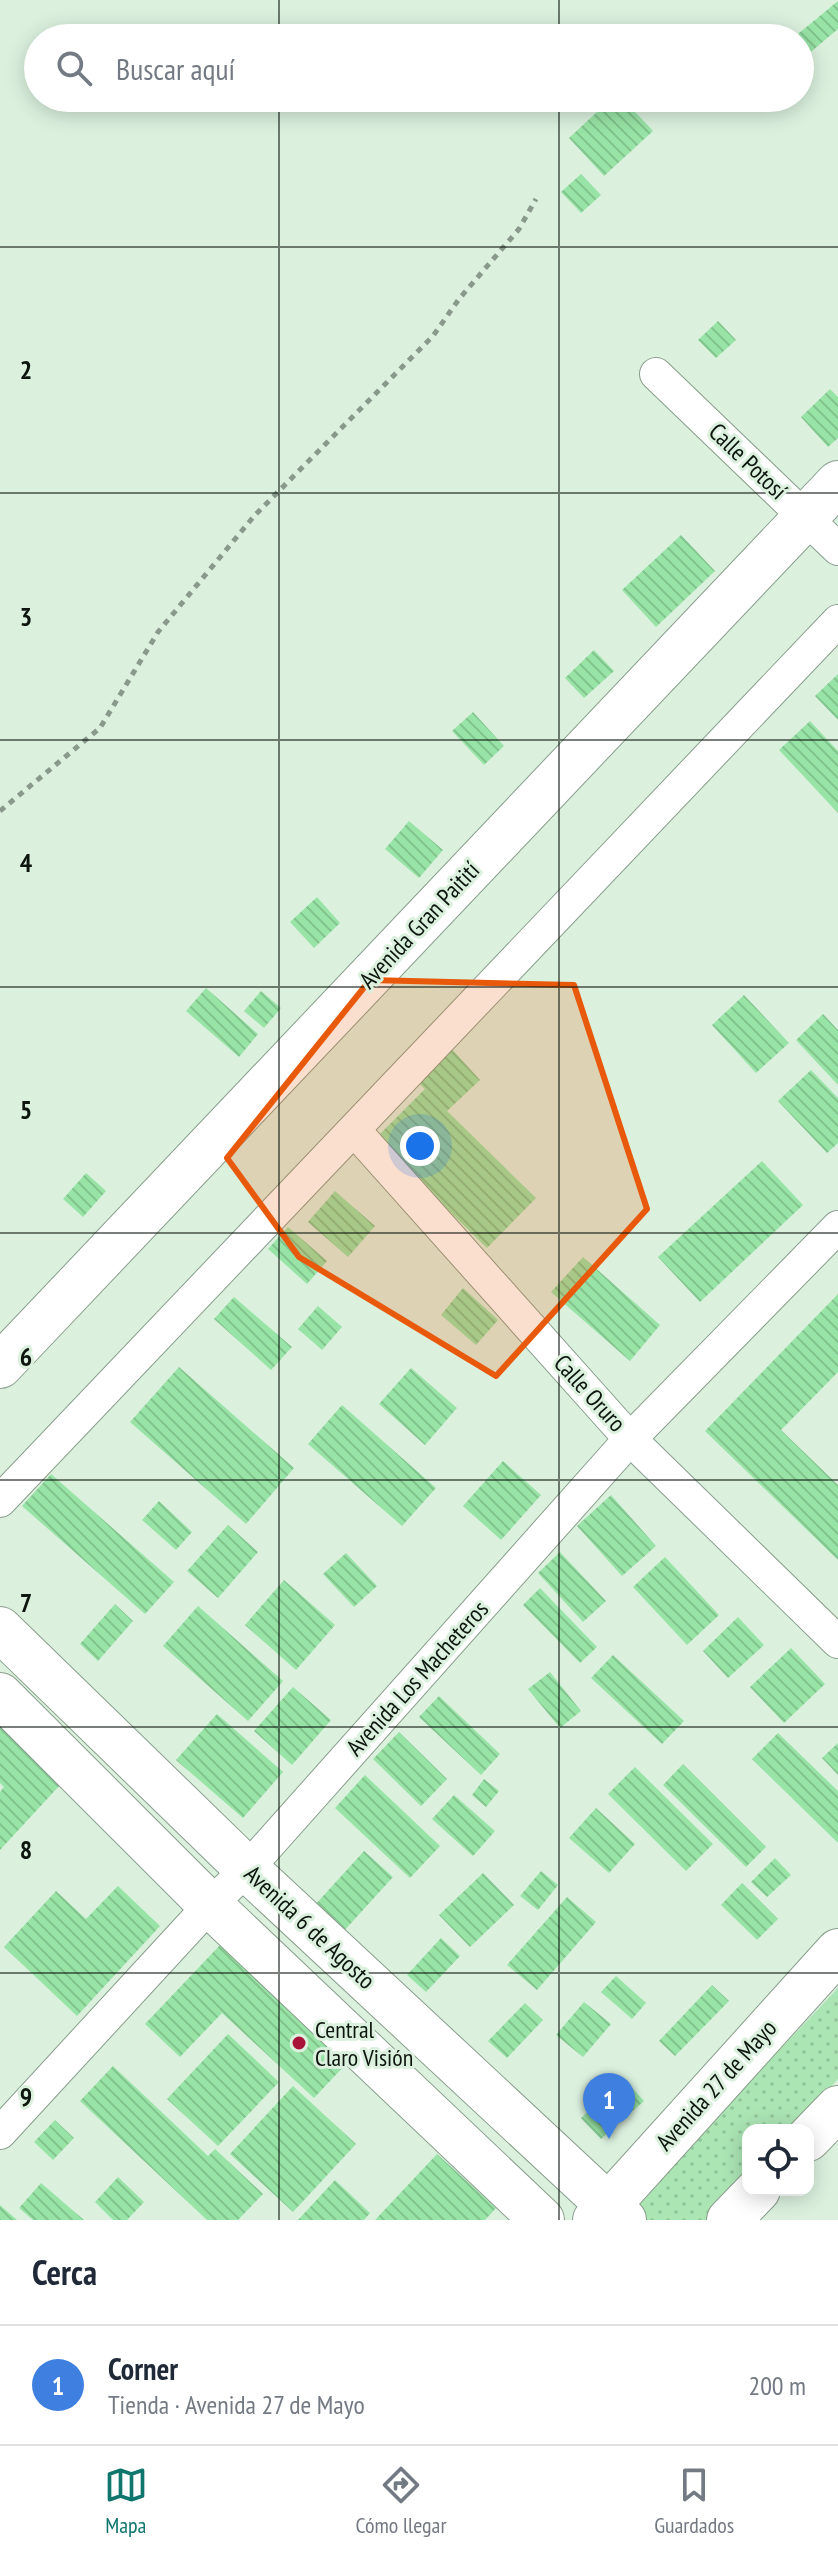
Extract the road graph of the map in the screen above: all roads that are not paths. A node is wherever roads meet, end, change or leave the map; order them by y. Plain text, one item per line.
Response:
1 (656, 374) dead end
2 (838, 483) edge
3 (806, 516) junction
4 (838, 549) edge
5 (838, 621) edge
6 (355, 1131) junction
7 (838, 1227) edge
8 (0, 1366) edge
9 (630, 1439) junction
10 (0, 1501) edge
11 (0, 1629) edge
12 (838, 1642) edge
13 (0, 1695) edge
14 (247, 1869) junction
15 (210, 1905) junction
16 (838, 1951) edge
17 (838, 2108) edge
18 (0, 2133) edge
19 (814, 2133) edge
20 (752, 2196) edge
21 (609, 2215) edge
22 (542, 2220) edge
23 (729, 2220) edge

1 - 3 street, Calle Potosí
2 - 3 main road, Avenida Gran Paitití
3 - 4 street, Calle Potosí
3 - 8 main road, Avenida Gran Paitití
5 - 6 street
6 - 9 street, Calle Oruro
6 - 10 street
7 - 9 street, Avenida Los Macheteros
9 - 12 street, Calle Oruro
9 - 14 street, Avenida Los Macheteros
11 - 14 main road, Avenida 6 de Agosto
13 - 15 main road
14 - 15 street, Avenida Los Macheteros
14 - 21 main road, Avenida 6 de Agosto
15 - 18 street, Avenida Los Macheteros
15 - 22 main road
16 - 21 main road, Avenida 27 de Mayo
17 - 19 main road
20 - 23 main road

